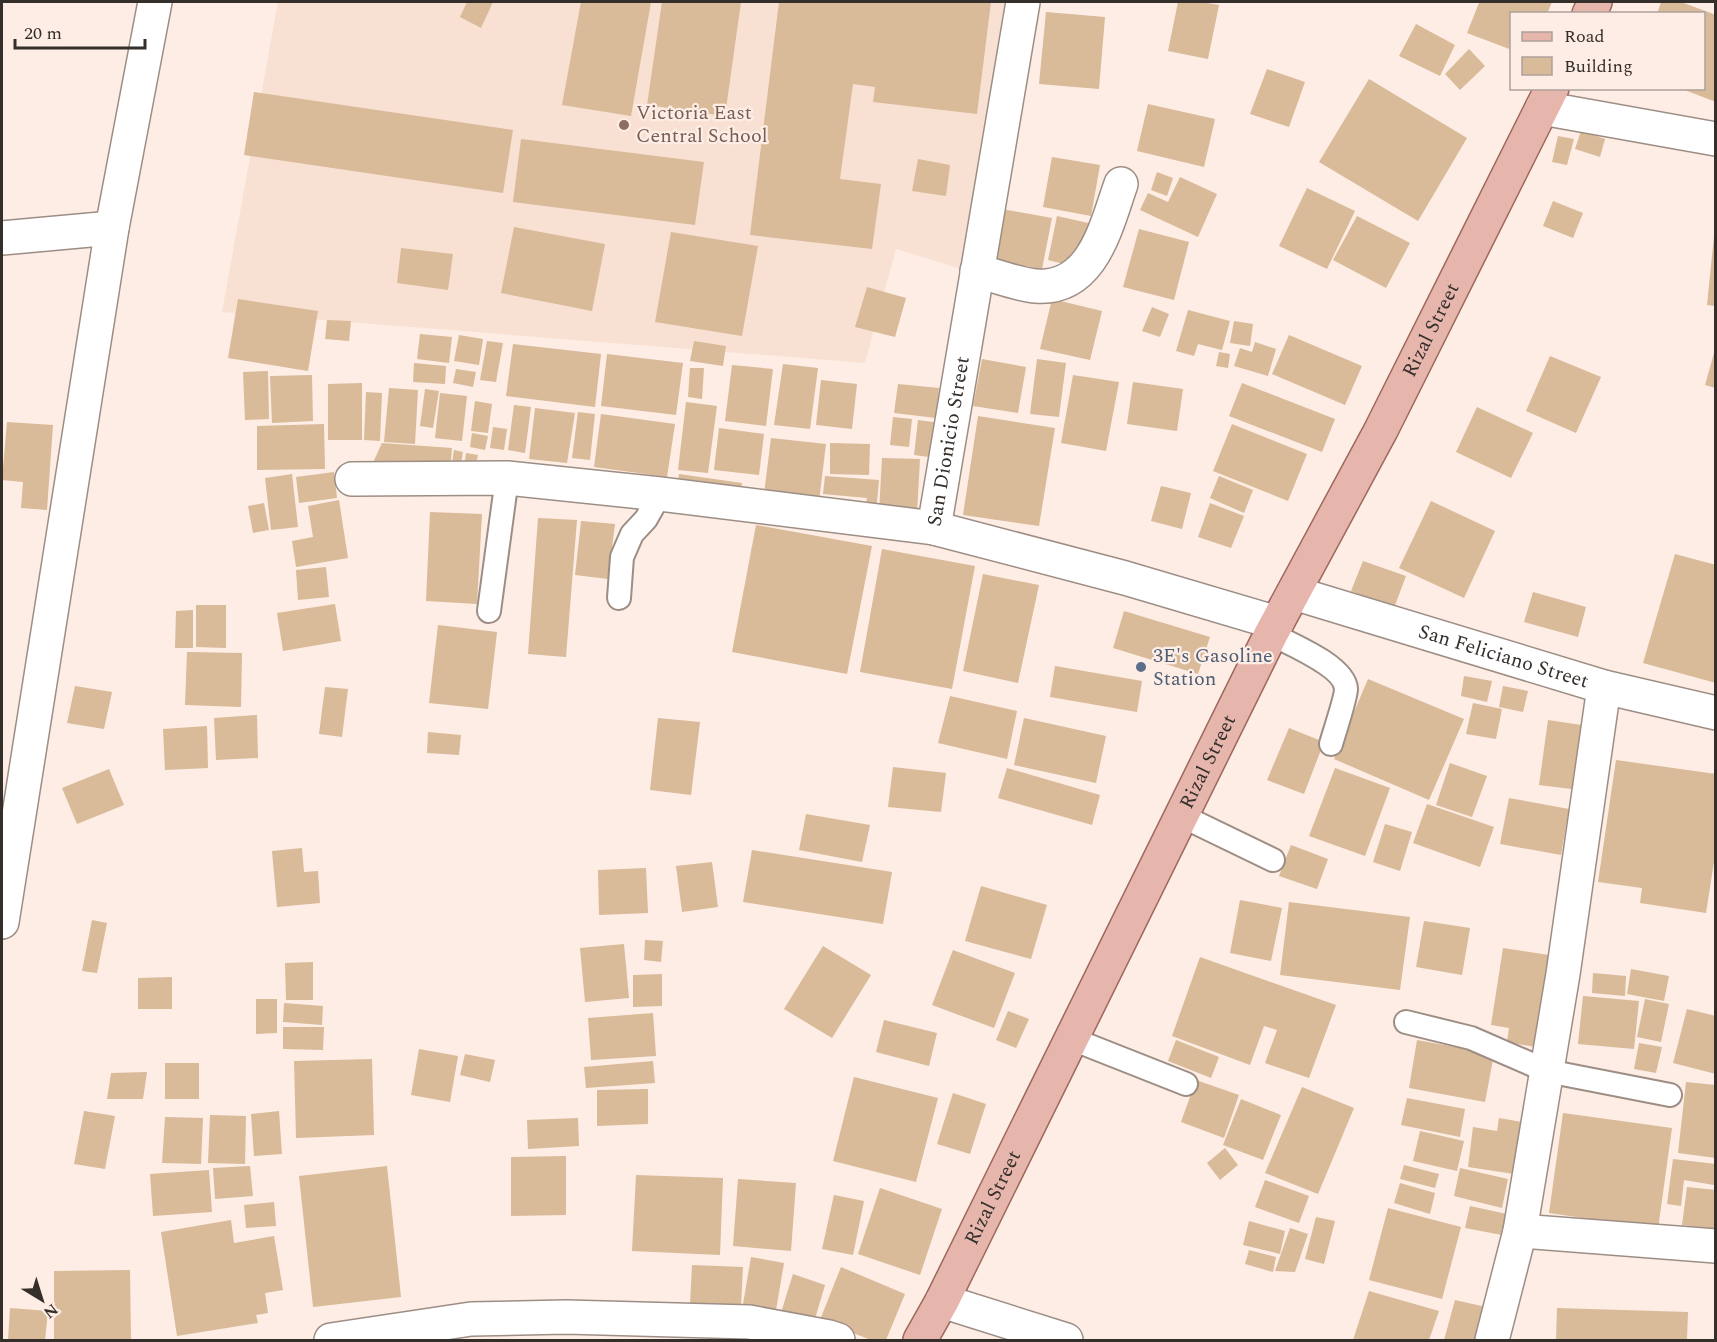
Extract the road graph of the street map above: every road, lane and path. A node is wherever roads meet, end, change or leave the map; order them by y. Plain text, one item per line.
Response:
1 (155, 2) edge
2 (1023, 2) edge
3 (1547, 98) edge
4 (1716, 139) edge
5 (1121, 184) dead end
6 (112, 228) junction
7 (2, 238) edge
8 (977, 271) junction
9 (507, 478) junction
10 (352, 479) dead end
11 (660, 494) junction
12 (934, 528) junction
13 (1294, 593) junction
14 (619, 598) dead end
15 (489, 611) dead end
16 (1274, 629) junction
17 (1604, 687) junction
18 (1716, 713) edge
19 (1331, 744) dead end
20 (1182, 816) junction
21 (8, 844) edge
22 (1273, 860) dead end
23 (2, 922) edge
24 (1406, 1022) dead end
25 (1072, 1039) junction
26 (1546, 1071) junction
27 (1186, 1084) dead end
28 (1670, 1095) dead end
29 (1520, 1231) junction
30 (1716, 1246) edge
31 (942, 1301) junction
32 (331, 1341) edge
33 (838, 1341) edge
34 (920, 1341) edge
35 (1066, 1341) edge
36 (1492, 1341) edge

1 - 6 street
2 - 8 street, San Dionicio Street
3 - 4 street
3 - 13 main road, Rizal Street
5 - 8 street
6 - 7 street
6 - 21 street
8 - 12 street, San Dionicio Street
9 - 10 street
9 - 11 street
9 - 15 lane
11 - 12 street
11 - 14 lane
12 - 16 street, San Dionicio Street
13 - 16 main road, Rizal Street
13 - 17 street, San Feliciano Street
16 - 19 lane
16 - 20 main road, Rizal Street
17 - 18 street, San Feliciano Street
17 - 26 street
20 - 22 lane
20 - 25 main road, Rizal Street
21 - 23 street
24 - 26 lane
25 - 27 lane
25 - 31 main road, Rizal Street
26 - 28 lane
26 - 29 street
29 - 30 street
29 - 36 street
31 - 34 main road, Rizal Street
31 - 35 street
32 - 33 street

